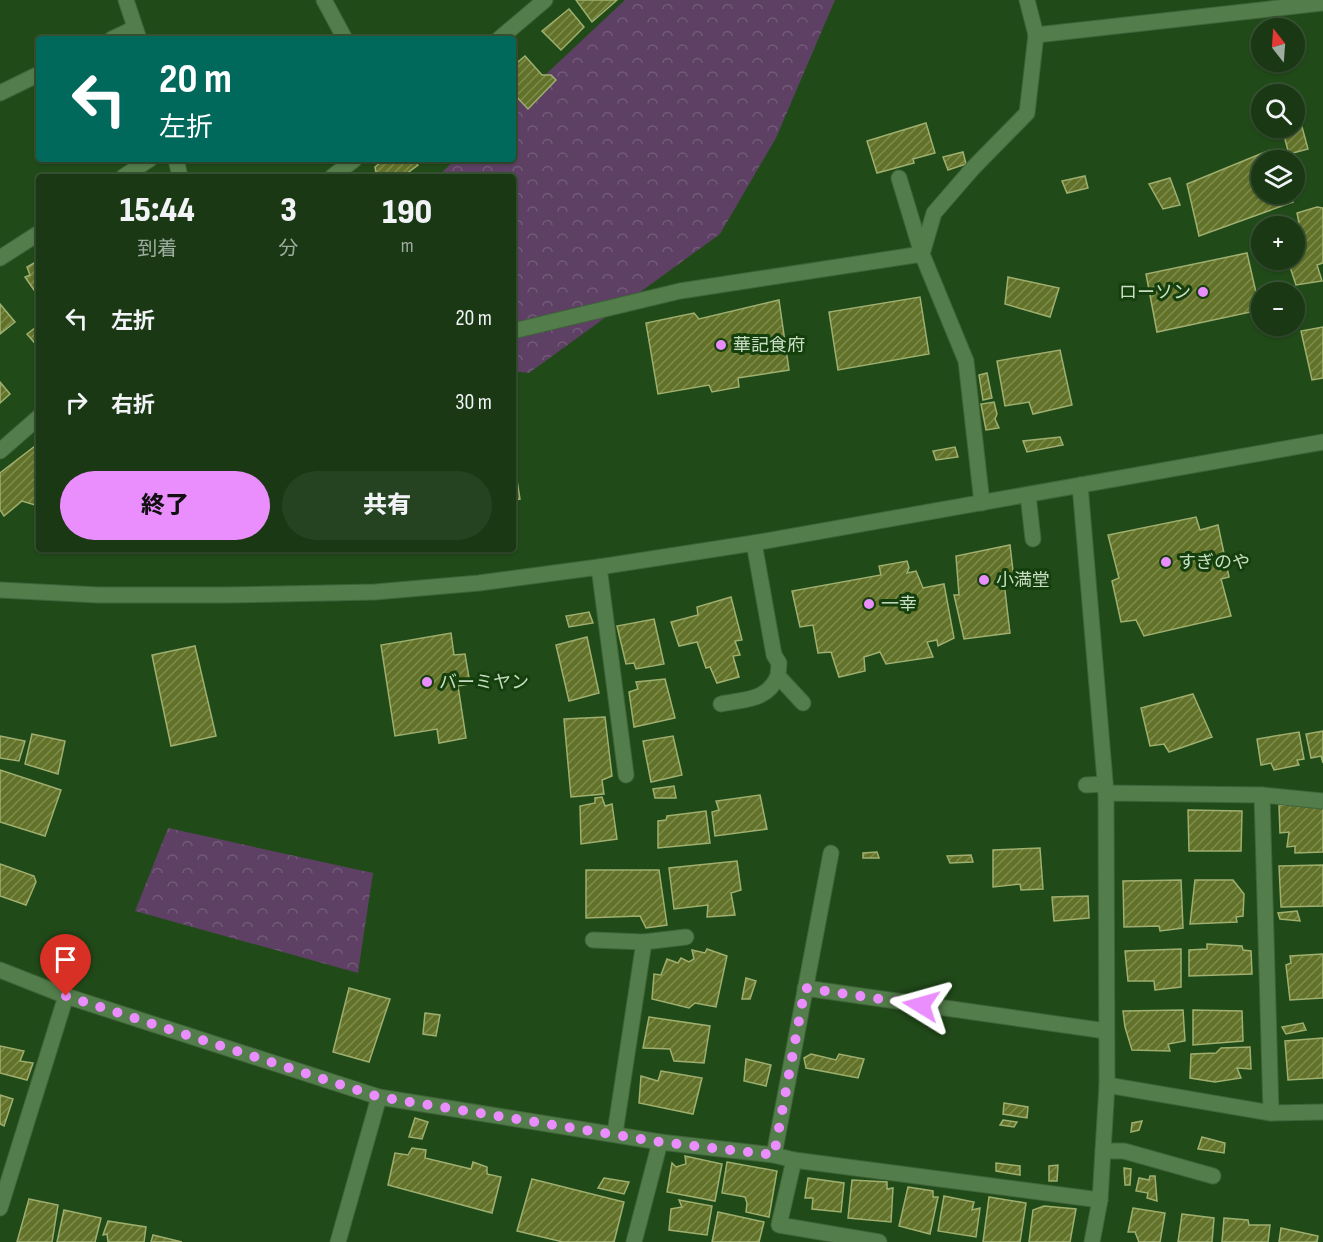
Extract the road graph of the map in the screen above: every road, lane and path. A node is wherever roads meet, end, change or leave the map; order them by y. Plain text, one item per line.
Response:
1 (126, 0) edge
2 (324, 0) edge
3 (545, 0) edge
4 (1027, 0) edge
5 (1323, 3) edge
6 (137, 33) edge
7 (1036, 35) junction
8 (343, 36) edge
9 (503, 36) edge
10 (36, 75) edge
11 (2, 87) edge
12 (146, 162) edge
13 (351, 162) edge
14 (128, 174) edge
15 (336, 174) edge
16 (899, 178) dead end
17 (36, 235) edge
18 (922, 254) junction
19 (0, 258) edge
20 (516, 330) edge
21 (36, 420) edge
22 (1323, 442) edge
23 (0, 451) edge
24 (1080, 485) junction
25 (1028, 495) junction
26 (982, 503) junction
27 (1033, 539) dead end
28 (754, 543) junction
29 (599, 567) junction
30 (0, 590) edge
31 (778, 676) junction
32 (803, 703) dead end
33 (721, 704) dead end
34 (626, 775) dead end
35 (1086, 785) dead end
36 (1106, 789) junction
37 (1262, 795) junction
38 (1323, 801) edge
39 (831, 853) dead end
40 (686, 937) dead end
41 (593, 940) dead end
42 (644, 942) junction
43 (0, 970) edge
44 (805, 988) junction
45 (66, 996) junction
46 (1106, 1031) junction
47 (1107, 1085) junction
48 (379, 1097) junction
49 (1323, 1112) edge
50 (1271, 1113) junction
51 (615, 1133) junction
52 (660, 1142) junction
53 (1103, 1151) junction
54 (774, 1155) junction
55 (794, 1161) junction
56 (1213, 1176) dead end
57 (1100, 1200) junction
58 (0, 1208) edge
59 (338, 1242) edge
60 (634, 1242) edge
61 (879, 1242) edge
62 (1092, 1242) edge

1 - 6 street
2 - 8 street
3 - 9 street
4 - 7 street
5 - 7 street
7 - 18 street
10 - 11 street
12 - 14 street
13 - 15 street
16 - 18 street
17 - 19 street
18 - 20 street
18 - 26 street
21 - 23 street
22 - 24 street
24 - 25 street
24 - 36 street
25 - 26 street
25 - 27 street
26 - 28 street
28 - 29 street
28 - 31 street
29 - 30 street
29 - 34 street
31 - 32 street
31 - 33 street
35 - 36 street
36 - 37 street
36 - 46 street
37 - 38 street
37 - 50 street
39 - 44 street
40 - 42 street
41 - 42 street
42 - 51 street
43 - 45 street
44 - 46 street
44 - 54 street
45 - 48 street
45 - 58 street
46 - 47 street
47 - 50 street
47 - 53 street
48 - 51 street
48 - 59 street
49 - 50 street
51 - 52 street
52 - 54 street
52 - 60 street
53 - 56 street
53 - 57 street
54 - 55 street
55 - 57 street
55 - 61 street
57 - 62 street

